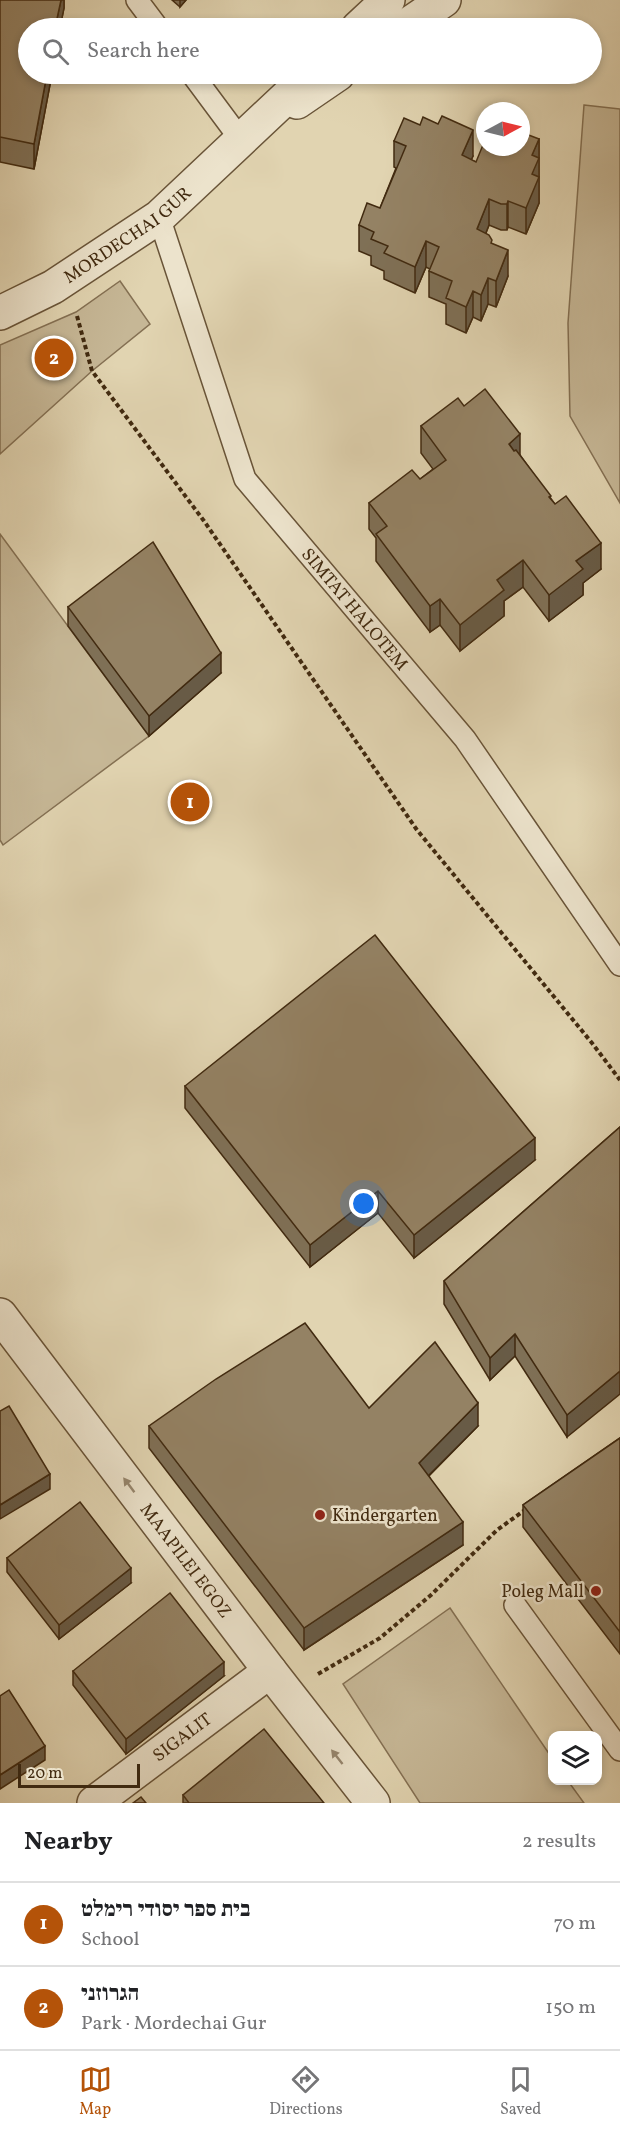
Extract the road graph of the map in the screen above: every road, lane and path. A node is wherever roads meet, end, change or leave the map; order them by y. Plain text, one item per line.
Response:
1 (137, 0) edge
2 (388, 0) edge
3 (444, 0) edge
4 (150, 18) edge
5 (369, 18) edge
6 (418, 18) edge
7 (199, 84) edge
8 (300, 84) edge
9 (323, 84) edge
10 (241, 140) junction
11 (159, 217) junction
12 (76, 312) dead end
13 (0, 313) edge
14 (620, 965) edge
15 (620, 1080) edge
16 (0, 1316) edge
17 (526, 1510) edge
18 (515, 1605) dead end
19 (278, 1682) junction
20 (620, 1749) edge
21 (94, 1803) edge
22 (373, 1803) edge

1 - 4 lane
2 - 5 street
3 - 6 street
7 - 10 lane
8 - 10 street, MORDECHAI GUR
9 - 10 street, MORDECHAI GUR
10 - 11 street, MORDECHAI GUR
11 - 13 street, MORDECHAI GUR
11 - 14 lane, SIMTAT HALOTEM
12 - 15 path
19 -> 16 street, MAAPILEI EGOZ
17 - 19 path
18 - 20 lane
19 - 21 street, SIGALIT
22 -> 19 street, MAAPILEI EGOZ

